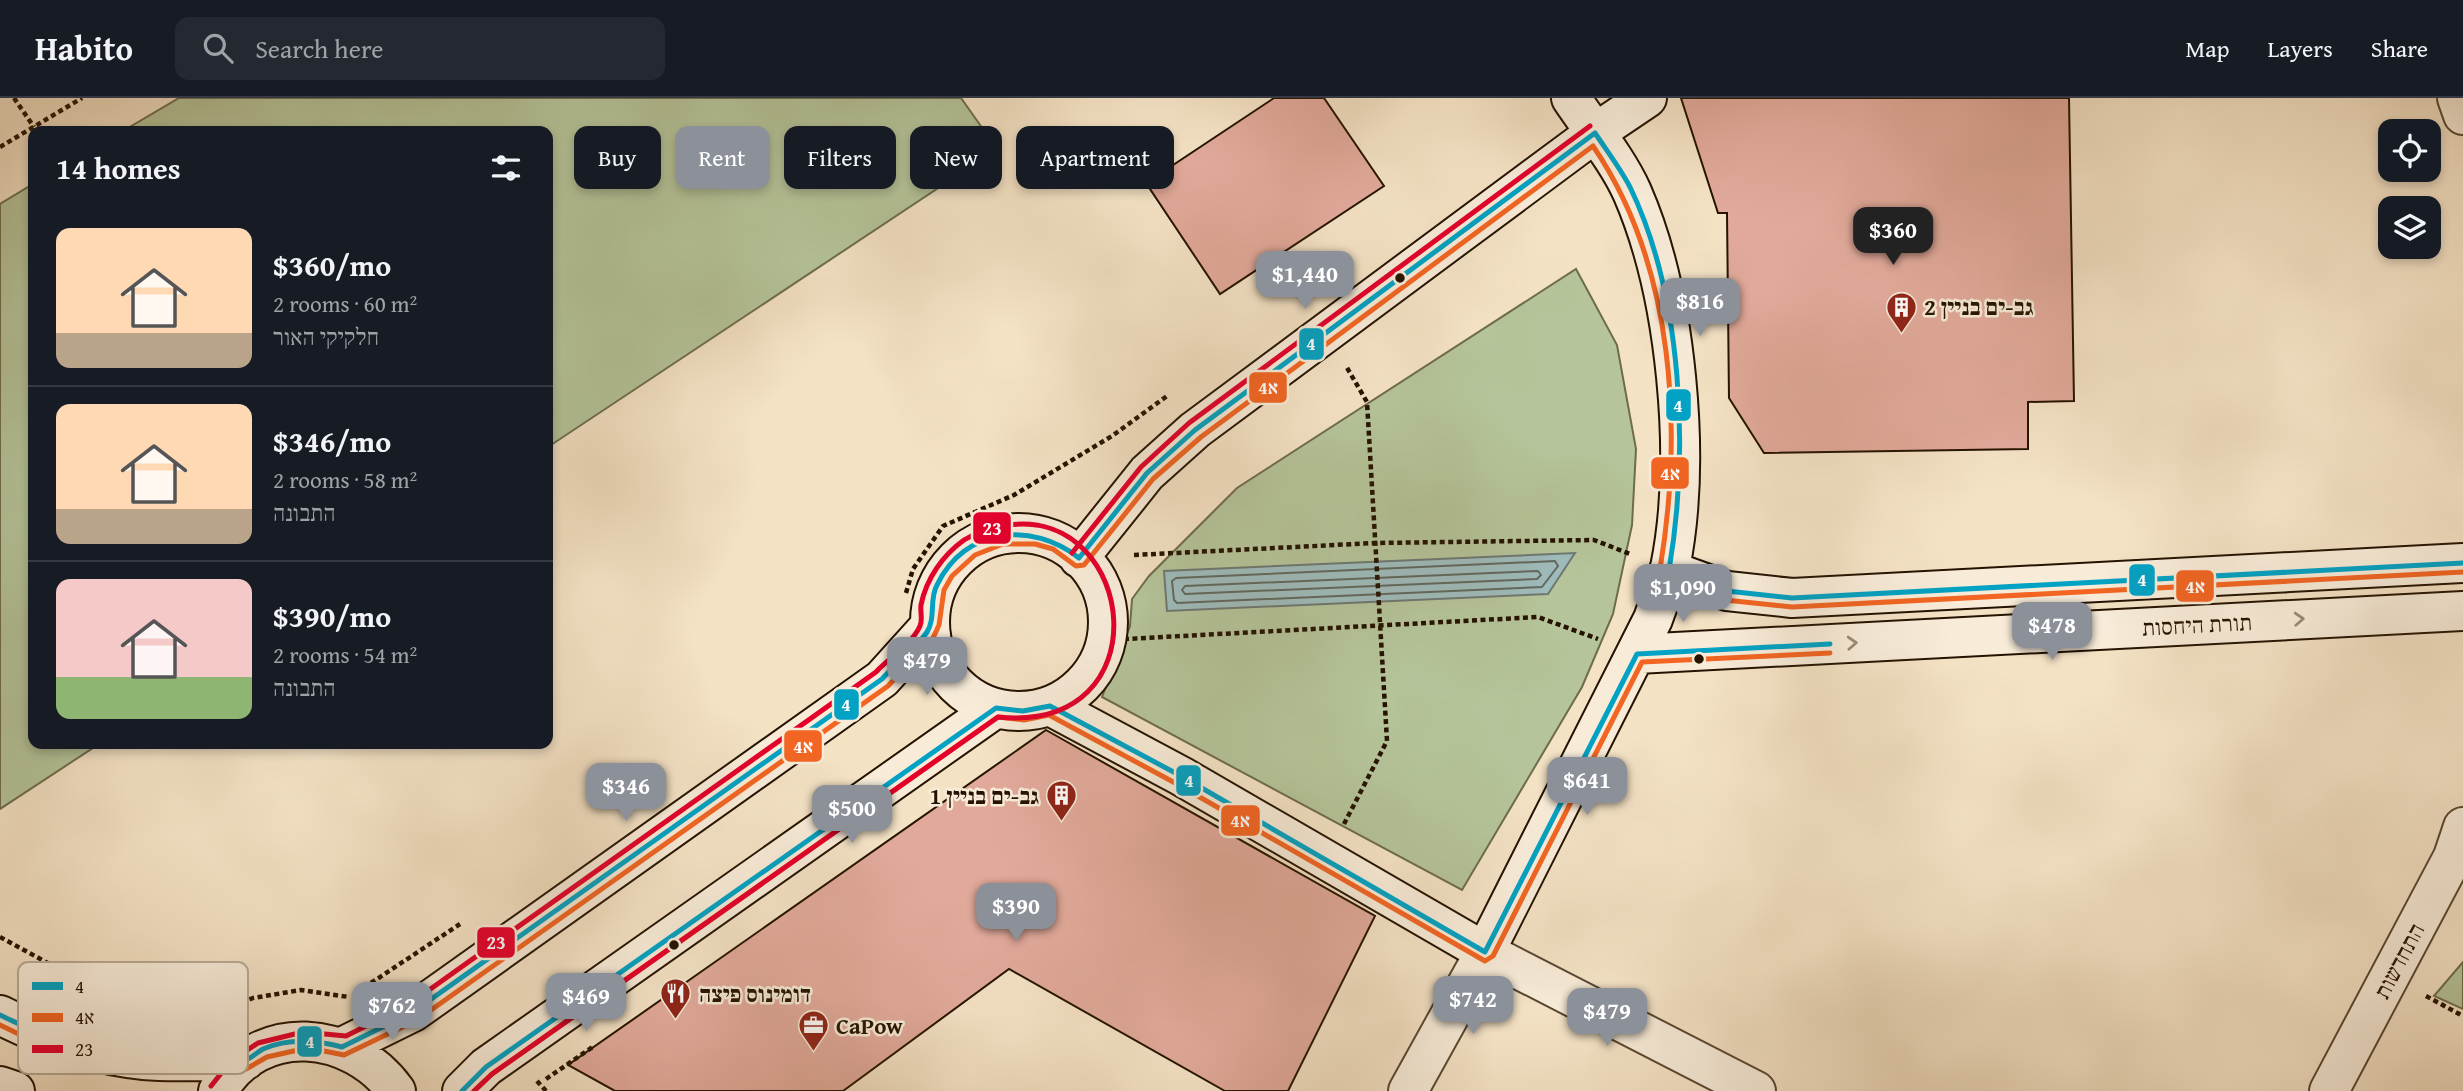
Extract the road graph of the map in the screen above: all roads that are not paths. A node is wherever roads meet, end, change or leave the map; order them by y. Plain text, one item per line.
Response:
1 (1571, 98) edge
2 (1647, 98) edge
3 (2457, 98) edge
4 (2463, 115) edge
5 (1595, 133) junction
6 (1079, 558) junction
7 (2463, 564) edge
8 (1670, 570) junction
9 (2463, 611) edge
10 (916, 614) junction
11 (1637, 654) junction
12 (1050, 706) junction
13 (996, 708) junction
14 (2463, 827) edge
15 (1485, 952) junction
16 (0, 1016) edge
17 (18, 1024) edge
18 (342, 1047) junction
19 (248, 1059) edge
20 (233, 1074) edge
21 (0, 1086) edge
22 (15, 1091) edge
23 (218, 1091) edge
24 (396, 1091) edge
25 (462, 1091) edge
26 (1408, 1091) edge
27 (1756, 1091) edge
28 (2329, 1091) edge

1 - 5 street
2 - 5 street
3 - 4 street
5 - 6 street
5 - 8 street
6 - 10 street
6 - 12 street
7 - 8 street, תורת היחסות
8 - 11 street
11 -> 9 street, תורת היחסות
10 - 13 street
10 - 18 street
11 - 15 street
12 - 13 street
12 - 15 street
13 - 25 street
14 - 28 street, התחדשות
15 - 26 street
15 - 27 street
16 - 17 street
18 - 19 street
18 - 24 street
20 - 23 street
21 - 22 street

